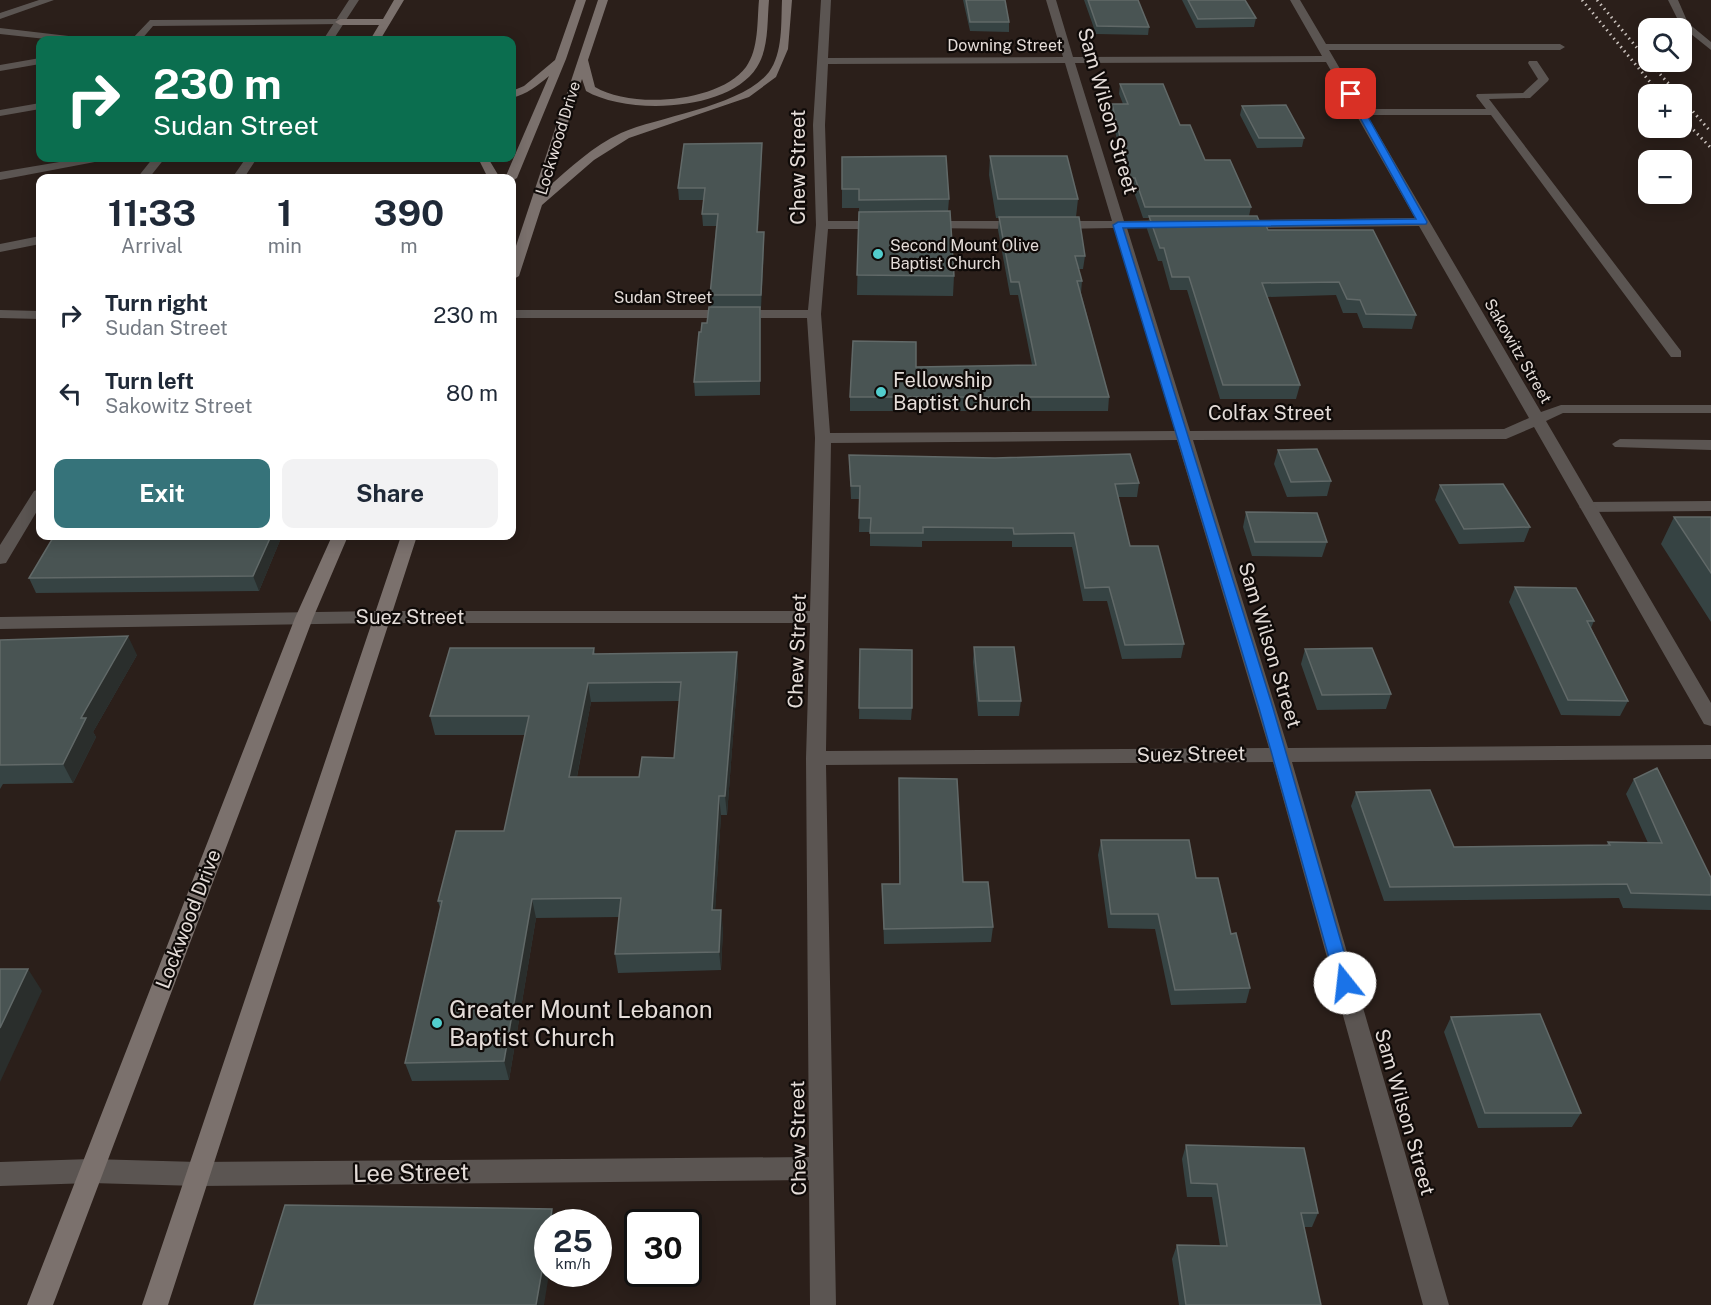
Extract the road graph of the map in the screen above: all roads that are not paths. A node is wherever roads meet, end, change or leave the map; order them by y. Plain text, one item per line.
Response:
1 (49, 0) edge
2 (354, 0) edge
3 (399, 0) edge
4 (581, 0) edge
5 (603, 0) edge
6 (764, 0) edge
7 (787, 0) edge
8 (826, 0) edge
9 (1052, 0) edge
10 (1295, 0) edge
11 (1673, 0) edge
12 (0, 16) edge
13 (340, 22) junction
14 (386, 22) junction
15 (0, 31) edge
16 (43, 36) edge
17 (139, 36) edge
18 (331, 36) edge
19 (377, 36) edge
20 (1560, 47) dead end
21 (1711, 47) edge
22 (1328, 53) junction
23 (583, 58) junction
24 (561, 59) junction
25 (1070, 60) junction
26 (823, 61) junction
27 (36, 62) edge
28 (1533, 63) dead end
29 (0, 68) edge
30 (516, 93) edge
31 (36, 107) edge
32 (1361, 112) junction
33 (1494, 112) junction
34 (0, 113) edge
35 (78, 162) edge
36 (156, 162) edge
37 (146, 174) edge
38 (513, 174) edge
39 (0, 176) edge
40 (538, 202) junction
41 (1423, 222) junction
42 (1188, 224) edge
43 (1223, 224) edge
44 (822, 225) junction
45 (893, 225) edge
46 (916, 225) edge
47 (1118, 225) junction
48 (36, 241) edge
49 (0, 248) edge
50 (516, 265) edge
51 (0, 314) edge
52 (516, 314) edge
53 (814, 314) junction
54 (36, 315) edge
55 (1676, 354) dead end
56 (1711, 408) edge
57 (1536, 420) junction
58 (1184, 434) junction
59 (823, 438) junction
60 (1620, 444) dead end
61 (1711, 445) edge
62 (36, 500) edge
63 (1711, 506) edge
64 (1587, 507) junction
65 (338, 540) edge
66 (408, 540) edge
67 (0, 559) edge
68 (380, 617) junction
69 (821, 617) junction
70 (304, 618) junction
71 (0, 623) edge
72 (1711, 718) edge
73 (1711, 752) edge
74 (1280, 753) junction
75 (816, 758) junction
76 (821, 1168) junction
77 (91, 1171) junction
78 (0, 1174) edge
79 (198, 1174) junction
80 (40, 1305) edge
81 (154, 1305) edge
82 (822, 1305) edge
83 (1436, 1305) edge

1 - 12 street
2 - 13 street
3 - 14 main road
4 - 24 main road, Lockwood Drive
5 - 23 main road, Lockwood Drive
6 - 23 main road
7 - 40 main road
8 - 26 street, Chew Street
9 - 25 street, Sam Wilson Street
10 - 22 street, Sakowitz Street
11 - 21 street
13 - 14 main road
13 - 17 street
13 - 18 street
14 - 19 main road
15 - 16 street
20 - 22 street, Downing Street
22 - 25 street, Downing Street
22 - 32 street, Sakowitz Street
23 - 40 main road, Lockwood Drive
24 - 30 main road
24 - 38 main road, Lockwood Drive
25 - 26 street, Downing Street
25 - 47 street, Sam Wilson Street
26 - 44 street, Chew Street
27 - 29 street
28 - 33 street
31 - 34 street
32 - 33 street
32 - 41 street, Sakowitz Street
33 - 55 street
35 - 39 street
36 - 37 street
40 - 50 main road, Lockwood Drive
41 - 43 street
41 - 57 street, Sakowitz Street
42 - 47 street
44 - 45 street
44 - 53 street, Chew Street
46 - 47 street
47 - 58 street, Sam Wilson Street
48 - 49 street
51 - 54 street
52 - 53 street, Sudan Street
53 - 59 street, Chew Street
56 - 57 street, Colfax Street
57 - 58 street, Colfax Street
57 - 64 street, Sakowitz Street
58 - 59 street, Colfax Street
58 - 74 street, Sam Wilson Street
59 - 69 street, Chew Street
60 - 61 street
62 - 67 street
63 - 64 street
64 - 72 street, Sakowitz Street
65 - 70 main road, Lockwood Drive
66 - 68 main road
68 - 69 street, Suez Street
68 - 70 street, Suez Street
68 - 79 main road
69 - 75 street, Chew Street
70 - 71 street, Suez Street
70 - 77 main road, Lockwood Drive
73 - 74 street, Suez Street
74 - 75 street, Suez Street
74 - 83 street, Sam Wilson Street
75 - 76 street, Chew Street
76 - 79 street, Lee Street
76 - 82 street, Chew Street
77 - 78 street, Lee Street
77 - 79 street, Lee Street
77 - 80 main road, Lockwood Drive
79 - 81 main road

